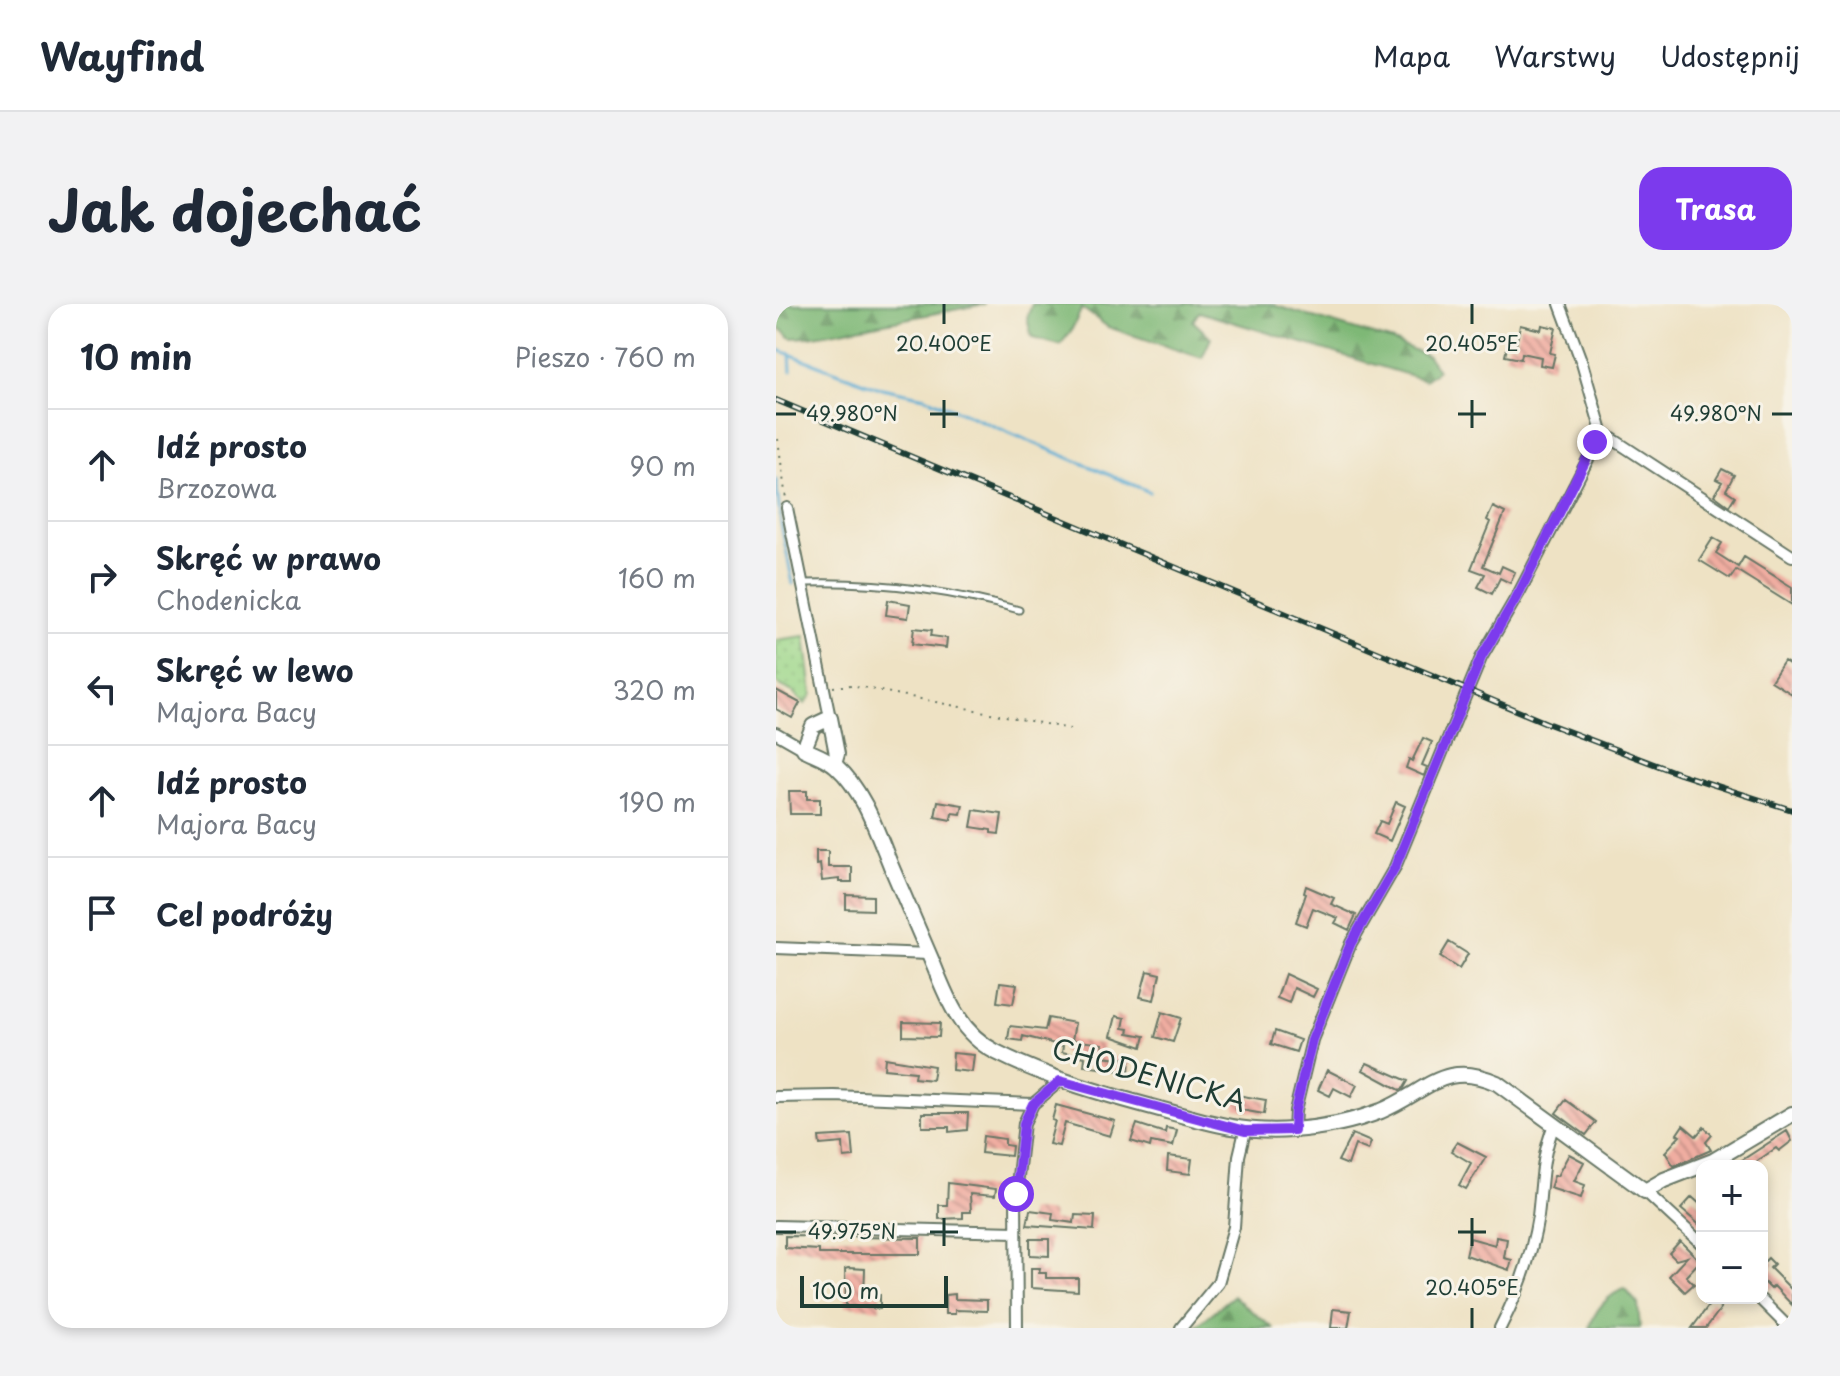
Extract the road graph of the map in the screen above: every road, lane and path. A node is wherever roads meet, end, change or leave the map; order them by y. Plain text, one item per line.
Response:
1 (1560, 304) edge
2 (1602, 432) junction
3 (778, 439) dead end
4 (787, 508) joint
5 (1792, 556) edge
6 (803, 583) junction
7 (1019, 610) dead end
8 (824, 689) junction
9 (830, 718) junction
10 (1070, 729) dead end
11 (776, 733) edge
12 (804, 749) junction
13 (834, 764) junction
14 (776, 948) edge
15 (929, 954) junction
16 (1060, 1081) junction
17 (776, 1097) edge
18 (1033, 1104) junction
19 (1792, 1114) edge
20 (1554, 1125) junction
21 (1294, 1130) junction
22 (1245, 1131) junction
23 (1645, 1191) junction
24 (776, 1226) edge
25 (1016, 1232) junction
26 (1696, 1238) edge
27 (1765, 1304) edge
28 (1017, 1328) edge
29 (1181, 1328) edge
30 (1500, 1328) edge
31 (1789, 1328) edge

1 - 2 street
2 - 5 street
2 - 21 street
3 - 4 path
4 - 6 street
6 - 7 lane
6 - 8 street
8 - 9 street
8 - 10 path
9 - 12 street
9 - 13 street
11 - 12 street, CHODENICKA
12 - 13 street, CHODENICKA
13 - 15 street, CHODENICKA
14 - 15 street
15 - 16 street, CHODENICKA
16 - 18 street
16 - 22 street, CHODENICKA
17 - 18 street
18 - 25 street
19 - 23 street
20 - 21 street, CHODENICKA
20 - 23 street, CHODENICKA
20 - 30 street
21 - 22 street, CHODENICKA
22 - 29 street
23 - 26 street
24 - 25 street
25 - 28 street
27 - 31 street

